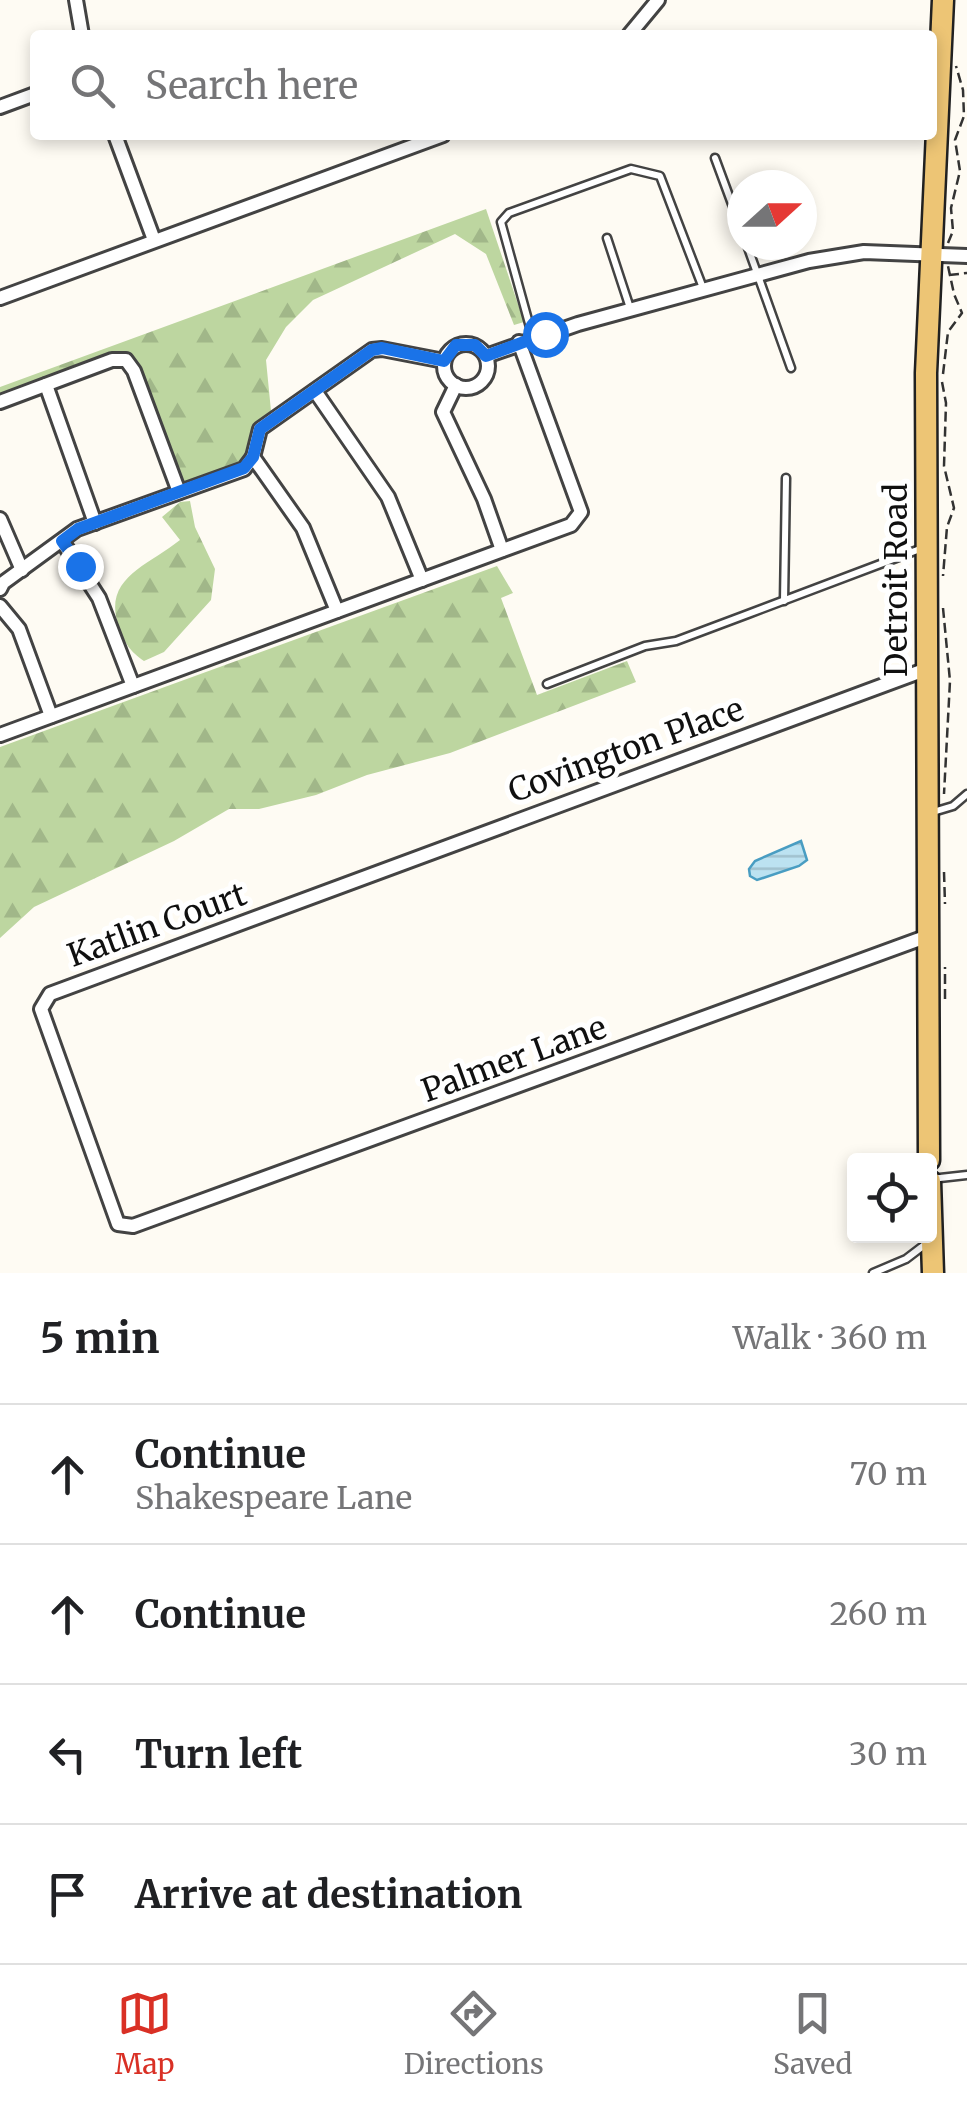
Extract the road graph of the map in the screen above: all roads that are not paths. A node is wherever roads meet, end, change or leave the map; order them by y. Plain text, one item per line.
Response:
1 (76, 0) edge
2 (658, 0) edge
3 (942, 0) edge
4 (81, 30) edge
5 (633, 30) edge
6 (30, 96) edge
7 (0, 106) edge
8 (117, 140) edge
9 (429, 140) edge
10 (715, 158) dead end
11 (727, 190) edge
12 (607, 238) dead end
13 (154, 240) junction
14 (940, 255) junction
15 (967, 256) edge
16 (752, 260) edge
17 (758, 275) junction
18 (704, 289) junction
19 (0, 298) edge
20 (630, 309) junction
21 (533, 338) junction
22 (519, 342) junction
23 (486, 356) junction
24 (444, 361) junction
25 (790, 368) dead end
26 (46, 385) junction
27 (456, 385) junction
28 (314, 391) junction
29 (0, 402) edge
30 (253, 457) junction
31 (786, 478) dead end
32 (179, 492) junction
33 (0, 519) edge
34 (94, 523) junction
35 (62, 541) junction
36 (926, 546) junction
37 (502, 550) junction
38 (22, 570) junction
39 (422, 580) junction
40 (0, 589) edge
41 (784, 601) junction
42 (0, 606) edge
43 (338, 611) junction
44 (926, 669) junction
45 (547, 684) dead end
46 (133, 686) junction
47 (51, 716) junction
48 (0, 735) edge
49 (967, 794) edge
50 (935, 812) junction
51 (346, 884) joint
52 (928, 936) junction
53 (929, 1153) edge
54 (967, 1175) edge
55 (937, 1179) edge
56 (118, 1224) joint
57 (928, 1243) edge
58 (932, 1243) edge
59 (873, 1273) edge
60 (933, 1273) edge

1 - 4 street
2 - 5 street
3 - 14 main road, Detroit Road
6 - 7 street
8 - 13 street
9 - 13 street
10 - 11 lane
12 - 20 lane
13 - 19 street
14 - 15 street
14 - 17 street
14 - 36 main road, Detroit Road
16 - 17 lane
17 - 18 street
17 - 25 lane
18 - 20 street
18 - 21 lane
20 - 21 street
21 - 22 street
22 - 23 street
22 - 37 street
23 - 24 street
23 - 27 street
24 - 27 street
24 - 28 street
26 - 29 street
26 - 32 street
26 - 34 street
27 - 37 street
28 - 30 street
28 - 39 street
30 - 32 street
30 - 43 street
31 - 41 lane
32 - 34 street
33 - 38 street
34 - 35 street
35 - 38 street
35 - 46 street
36 - 41 lane
36 - 44 main road, Detroit Road
37 - 39 street
38 - 40 street
39 - 43 street
41 - 45 lane
42 - 47 street
43 - 46 street
44 - 50 main road, Detroit Road
44 - 51 street, Covington Place
46 - 47 street
47 - 48 street
49 - 50 lane
50 - 52 main road, Detroit Road
51 - 56 street, Katlin Court
52 - 53 main road, Detroit Road
52 - 56 street, Palmer Lane
54 - 55 lane
57 - 59 lane
58 - 60 main road

